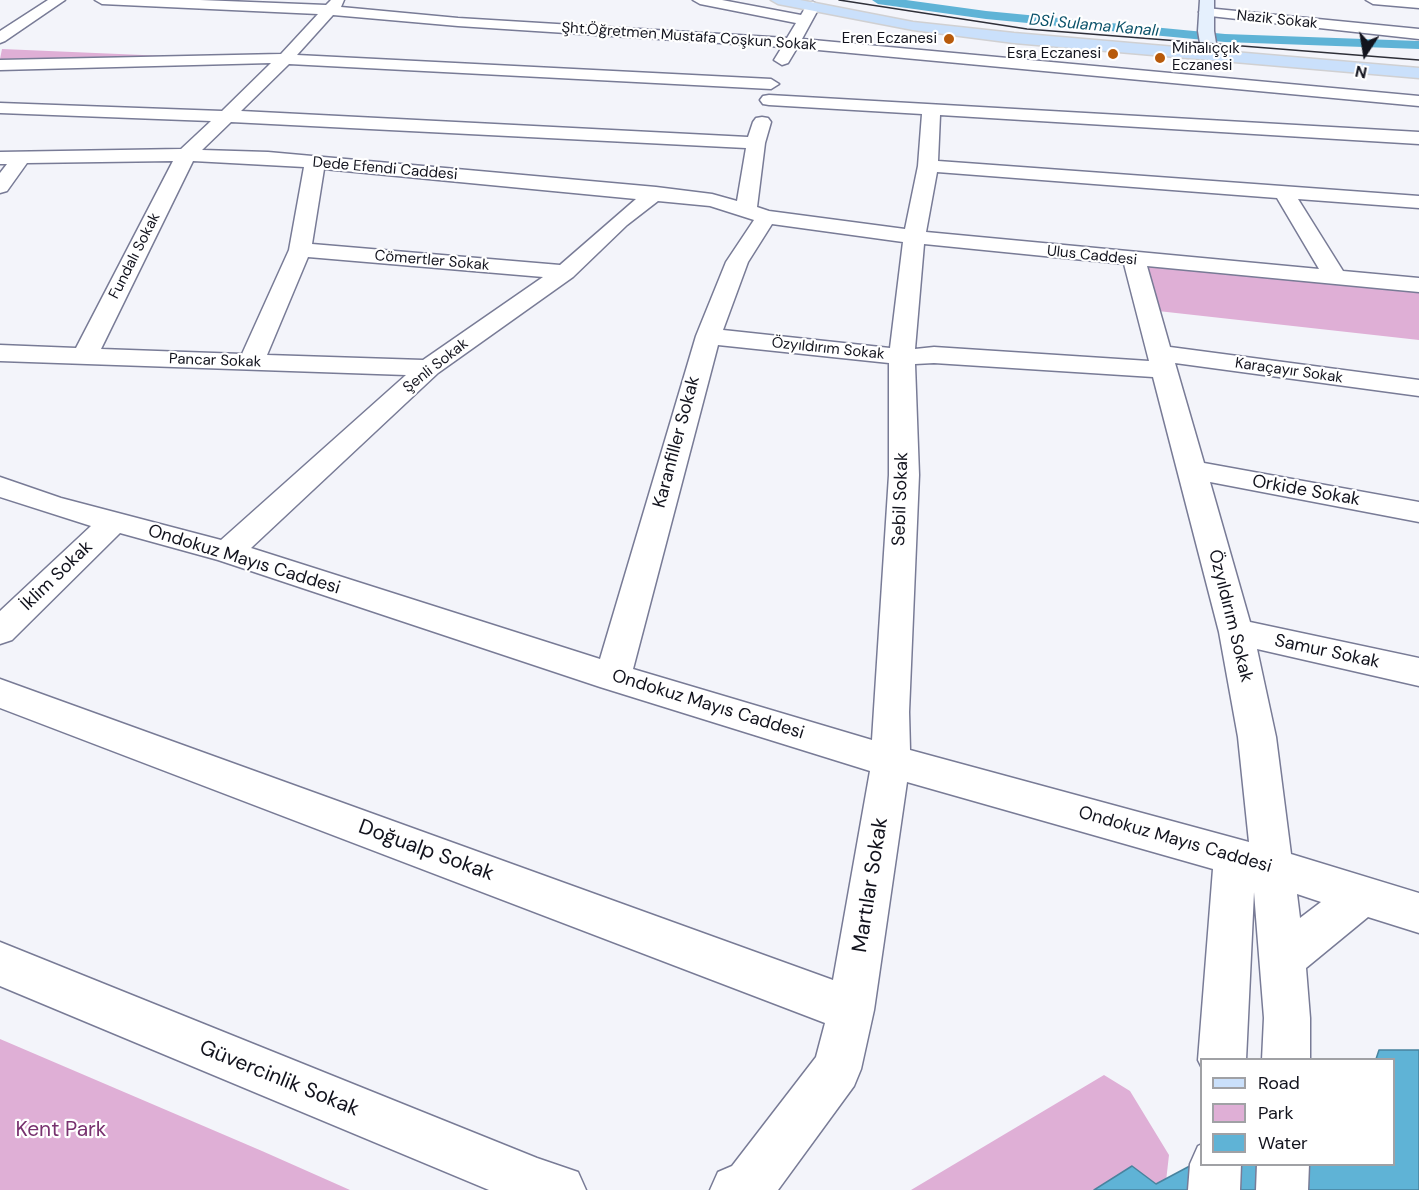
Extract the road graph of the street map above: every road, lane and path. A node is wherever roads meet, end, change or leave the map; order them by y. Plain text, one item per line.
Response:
1 (58, 0) edge
2 (102, 0) edge
3 (700, 0) edge
4 (778, 0) edge
5 (1373, 0) edge
6 (1419, 4) edge
7 (335, 5) edge
8 (460, 6) dead end
9 (1207, 6) edge
10 (808, 9) edge
11 (442, 20) junction
12 (1419, 34) edge
13 (0, 38) edge
14 (790, 43) junction
15 (1208, 43) junction
16 (0, 48) edge
17 (261, 58) junction
18 (285, 59) junction
19 (1419, 63) edge
20 (0, 65) edge
21 (1419, 73) edge
22 (1167, 78) junction
23 (770, 92) junction
24 (1350, 94) junction
25 (1419, 100) edge
26 (0, 108) edge
27 (931, 111) junction
28 (226, 116) junction
29 (1182, 126) junction
30 (1377, 136) junction
31 (1419, 138) edge
32 (756, 143) junction
33 (186, 155) junction
34 (22, 157) junction
35 (0, 158) edge
36 (315, 162) junction
37 (928, 166) junction
38 (0, 187) edge
39 (1284, 193) junction
40 (656, 194) junction
41 (1419, 202) edge
42 (756, 213) junction
43 (914, 237) junction
44 (300, 250) junction
45 (1134, 260) junction
46 (565, 272) junction
47 (1335, 278) junction
48 (1419, 285) edge
49 (708, 336) junction
50 (0, 353) edge
51 (85, 356) junction
52 (902, 357) junction
53 (1161, 362) junction
54 (251, 363) junction
55 (429, 368) junction
56 (1419, 388) edge
57 (1193, 470) junction
58 (0, 487) edge
59 (1419, 512) edge
60 (114, 521) junction
61 (227, 552) junction
62 (0, 631) edge
63 (1236, 632) junction
64 (1419, 672) edge
65 (613, 677) junction
66 (0, 693) edge
67 (891, 760) junction
68 (1253, 862) junction
69 (1362, 896) junction
70 (1419, 913) edge
71 (1283, 959) junction
72 (0, 964) edge
73 (851, 1010) junction
74 (1286, 1039) edge
75 (1223, 1042) edge
76 (1216, 1166) edge
77 (1283, 1166) edge
78 (560, 1190) edge
79 (736, 1190) edge
80 (1214, 1190) edge
81 (1282, 1190) edge

1 - 13 street
2 - 7 street, Şht.Öğretmen Mustafa Coşkun Sokak
3 - 10 street
4 - 10 main road
5 - 6 street
7 - 11 street, Şht.Öğretmen Mustafa Coşkun Sokak
7 - 18 street, Fundalı Sokak
8 - 11 street
9 - 12 street, Nazik Sokak
9 - 15 main road
10 - 14 street
10 - 15 main road
11 - 14 street, Şht.Öğretmen Mustafa Coşkun Sokak
14 - 22 street, Şht.Öğretmen Mustafa Coşkun Sokak
14 - 23 street
15 - 19 main road
15 - 21 main road
16 - 17 street
17 - 18 street
17 - 20 street
18 - 23 street
18 - 28 street, Fundalı Sokak
22 - 24 street, Şht.Öğretmen Mustafa Coşkun Sokak
22 - 29 street
23 - 27 street
23 - 32 street
24 - 25 street, Şht.Öğretmen Mustafa Coşkun Sokak
24 - 30 street
26 - 28 street
27 - 29 street
27 - 37 street, Sebil Sokak
28 - 32 street
28 - 33 street, Fundalı Sokak
29 - 30 street
30 - 31 street
32 - 42 street
33 - 34 street, Dede Efendi Caddesi
33 - 36 street, Dede Efendi Caddesi
33 - 51 street, Fundalı Sokak
34 - 35 street, Dede Efendi Caddesi
34 - 38 street
36 - 40 street, Dede Efendi Caddesi
36 - 44 street
37 - 39 street
37 - 43 street, Sebil Sokak
39 - 41 street
39 - 47 street
40 - 42 street, Dede Efendi Caddesi
40 - 46 street, Şenli Sokak
42 - 43 street, Ulus Caddesi
42 - 49 street, Karanfiller Sokak
43 - 45 street, Ulus Caddesi
43 - 52 street, Sebil Sokak
44 - 46 street, Cömertler Sokak
44 - 54 street
45 - 47 street, Ulus Caddesi
45 - 53 street, Özyıldırım Sokak
46 - 55 street, Şenli Sokak
47 - 48 street, Ulus Caddesi
49 - 52 street, Özyıldırım Sokak
49 - 65 street, Karanfiller Sokak
50 - 51 street, Pancar Sokak
51 - 54 street, Pancar Sokak
52 - 53 street, Özyıldırım Sokak
52 - 67 street, Sebil Sokak
53 - 56 street, Karaçayır Sokak
53 - 57 street, Özyıldırım Sokak
54 - 55 street, Pancar Sokak
55 - 61 street, Şenli Sokak
57 - 59 street, Orkide Sokak
57 - 63 street, Özyıldırım Sokak
58 - 60 street, Ondokuz Mayıs Caddesi
60 - 61 street, Ondokuz Mayıs Caddesi
60 - 62 street, İklim Sokak
61 - 65 street, Ondokuz Mayıs Caddesi
63 - 64 street, Samur Sokak
63 - 68 street, Özyıldırım Sokak
65 - 67 street, Ondokuz Mayıs Caddesi
66 - 73 street, Doğualp Sokak
67 - 68 street, Ondokuz Mayıs Caddesi
67 - 73 street, Martılar Sokak
68 - 69 street, Ondokuz Mayıs Caddesi
68 - 71 street
68 - 75 street
69 - 70 street, Ondokuz Mayıs Caddesi
69 - 71 street
71 - 74 street
72 - 78 street, Güvercinlik Sokak
73 - 79 street
76 - 80 street
77 - 81 street

